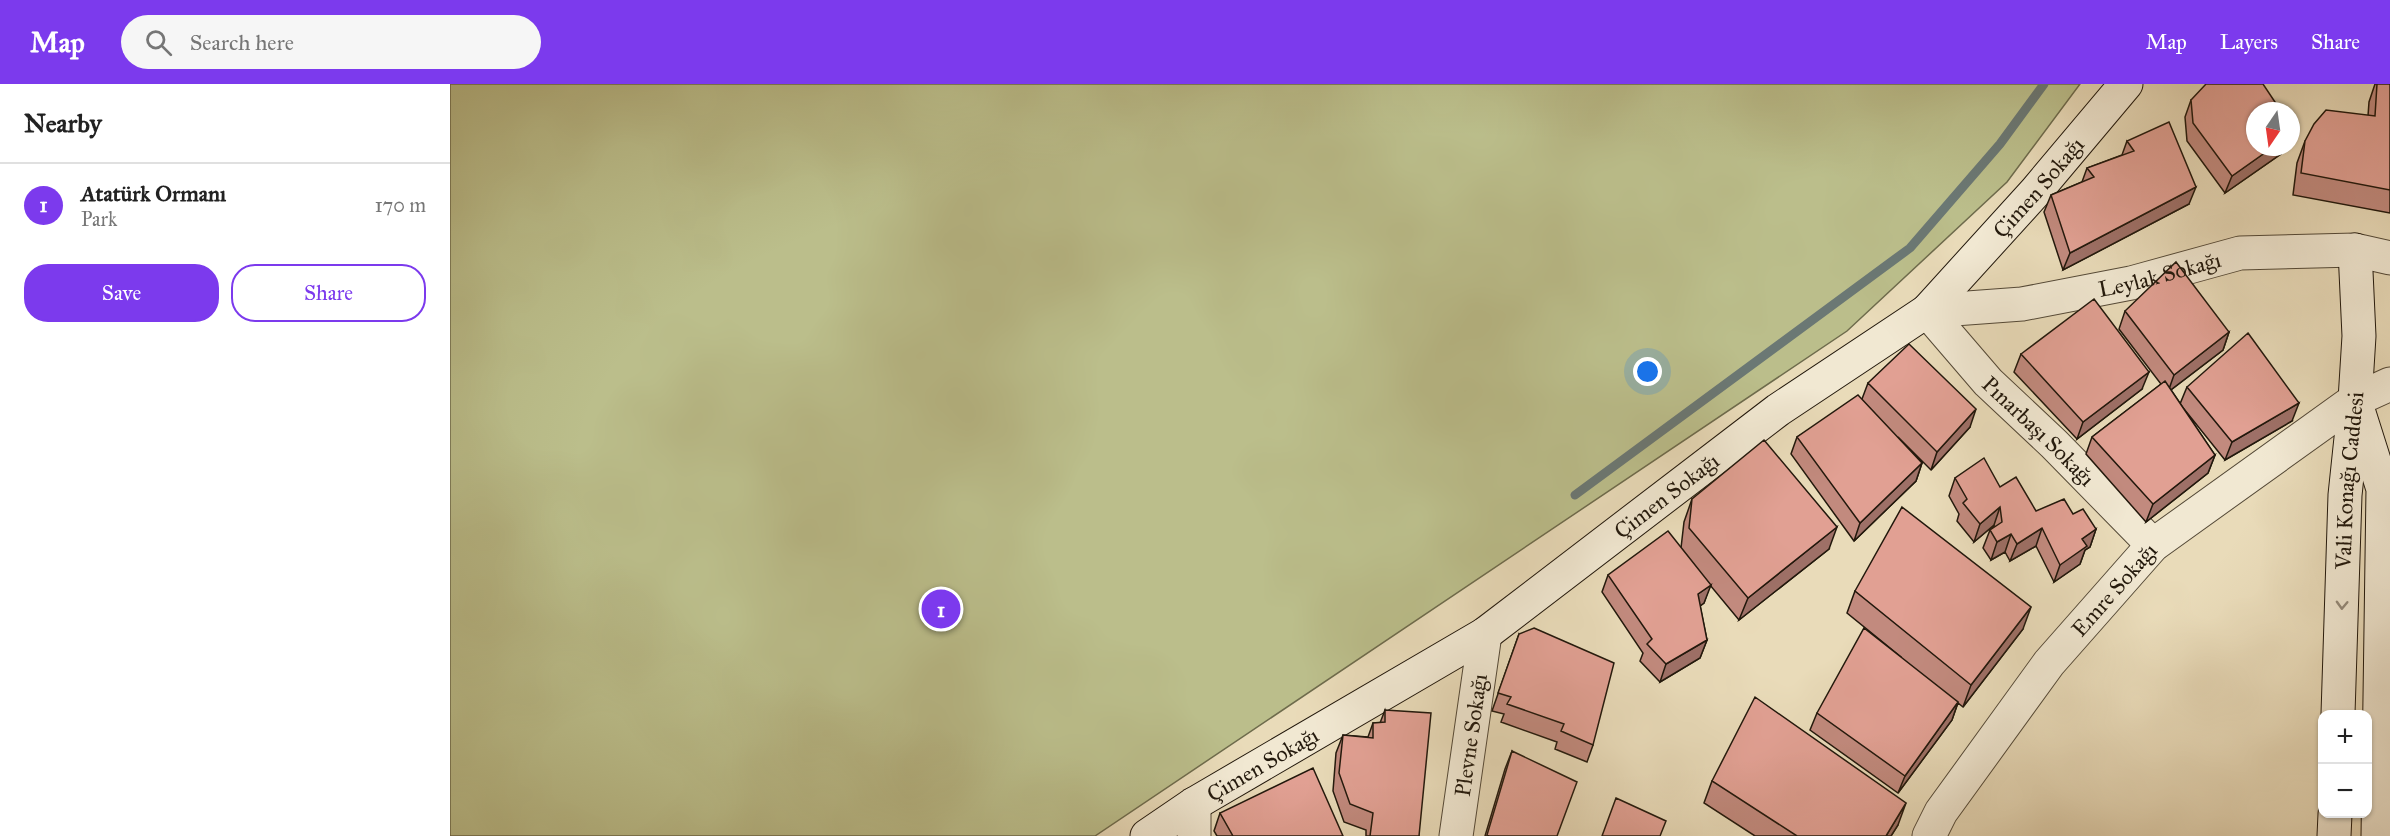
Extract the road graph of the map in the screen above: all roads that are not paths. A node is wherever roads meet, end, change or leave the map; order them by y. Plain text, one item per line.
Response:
1 (2126, 84) edge
2 (2355, 250) junction
3 (2390, 258) edge
4 (1927, 311) junction
5 (2390, 384) edge
6 (2355, 400) junction
7 (2153, 545) junction
8 (1485, 633) junction
9 (2338, 710) edge
10 (2335, 818) edge
11 (1194, 820) edge
12 (1147, 836) edge
13 (1456, 836) edge
14 (1929, 836) edge
15 (2334, 836) edge
16 (2378, 836) edge

1 - 4 street, Çimen Sokağı
2 - 3 street, Leylak Sokağı
2 - 4 street, Leylak Sokağı
2 - 6 street
4 - 7 street, Pınarbaşı Sokağı
4 - 8 street, Çimen Sokağı
5 - 6 street, Emre Sokağı
6 - 7 street, Emre Sokağı
6 -> 9 street, Vali Konağı Caddesi
6 - 16 street, Vali Konağı Caddesi
7 - 14 street, Emre Sokağı
8 - 11 street, Çimen Sokağı
8 - 13 street, Plevne Sokağı
10 - 15 street
11 - 12 street, Çimen Sokağı

